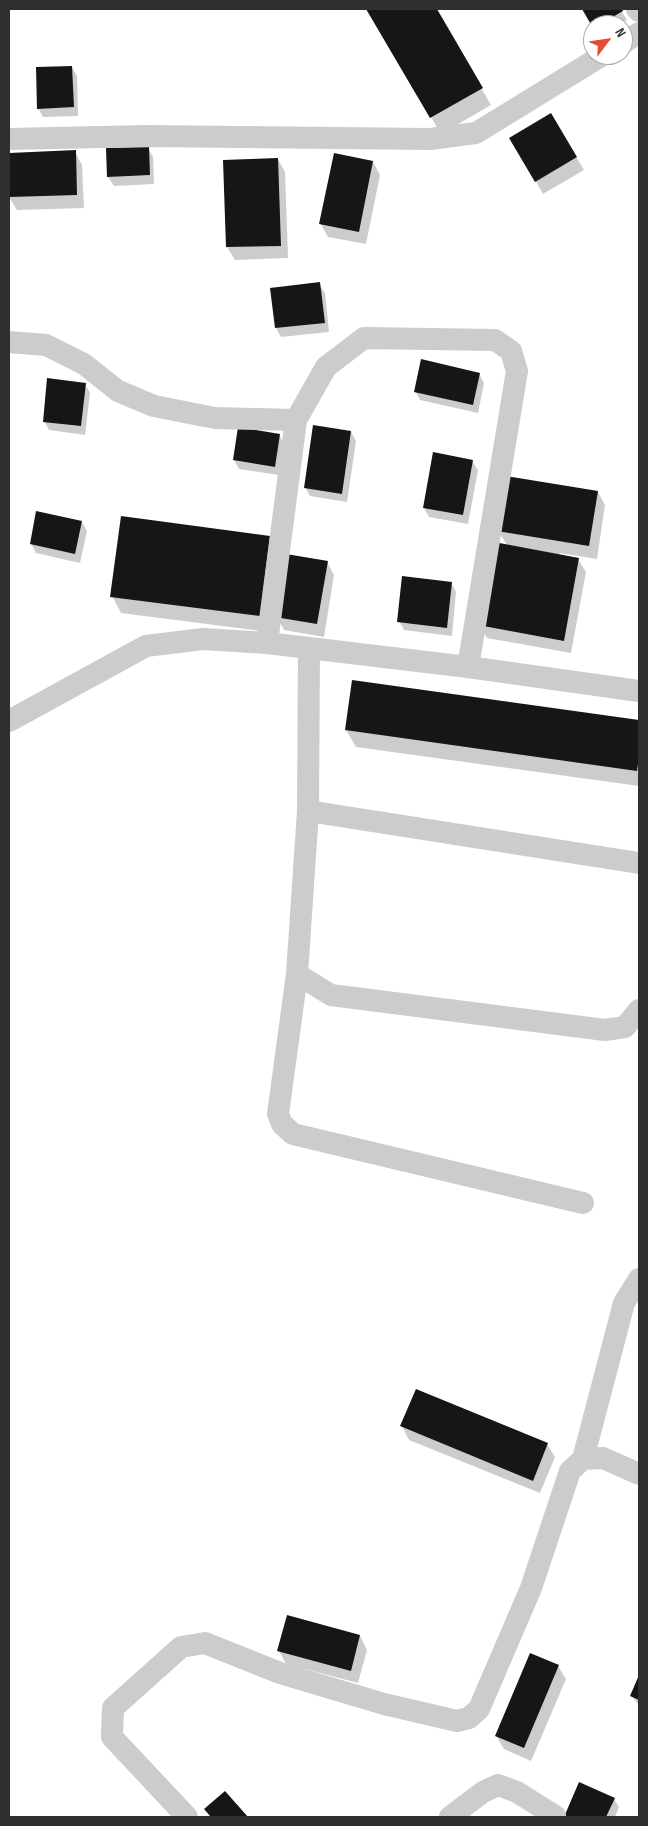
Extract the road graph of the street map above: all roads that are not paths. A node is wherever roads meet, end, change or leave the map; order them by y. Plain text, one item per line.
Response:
1 (587, 65) edge
2 (9, 139) edge
3 (9, 342) edge
4 (296, 420) junction
5 (267, 643) junction
6 (309, 648) junction
7 (468, 667) junction
8 (639, 691) edge
9 (9, 721) edge
10 (308, 811) junction
11 (639, 863) edge
12 (297, 974) junction
13 (639, 1010) edge
14 (583, 1203) dead end
15 (639, 1279) edge
16 (583, 1459) junction
17 (639, 1474) edge
18 (555, 1816) edge
19 (187, 1817) edge
20 (450, 1817) edge

1 - 2 street
3 - 4 street
4 - 5 street
4 - 7 street
5 - 6 street
5 - 9 street
6 - 7 street
6 - 10 street
7 - 8 street
10 - 11 street
10 - 12 street
12 - 13 street
12 - 14 street
15 - 16 street
16 - 17 street
16 - 19 street
18 - 20 street

